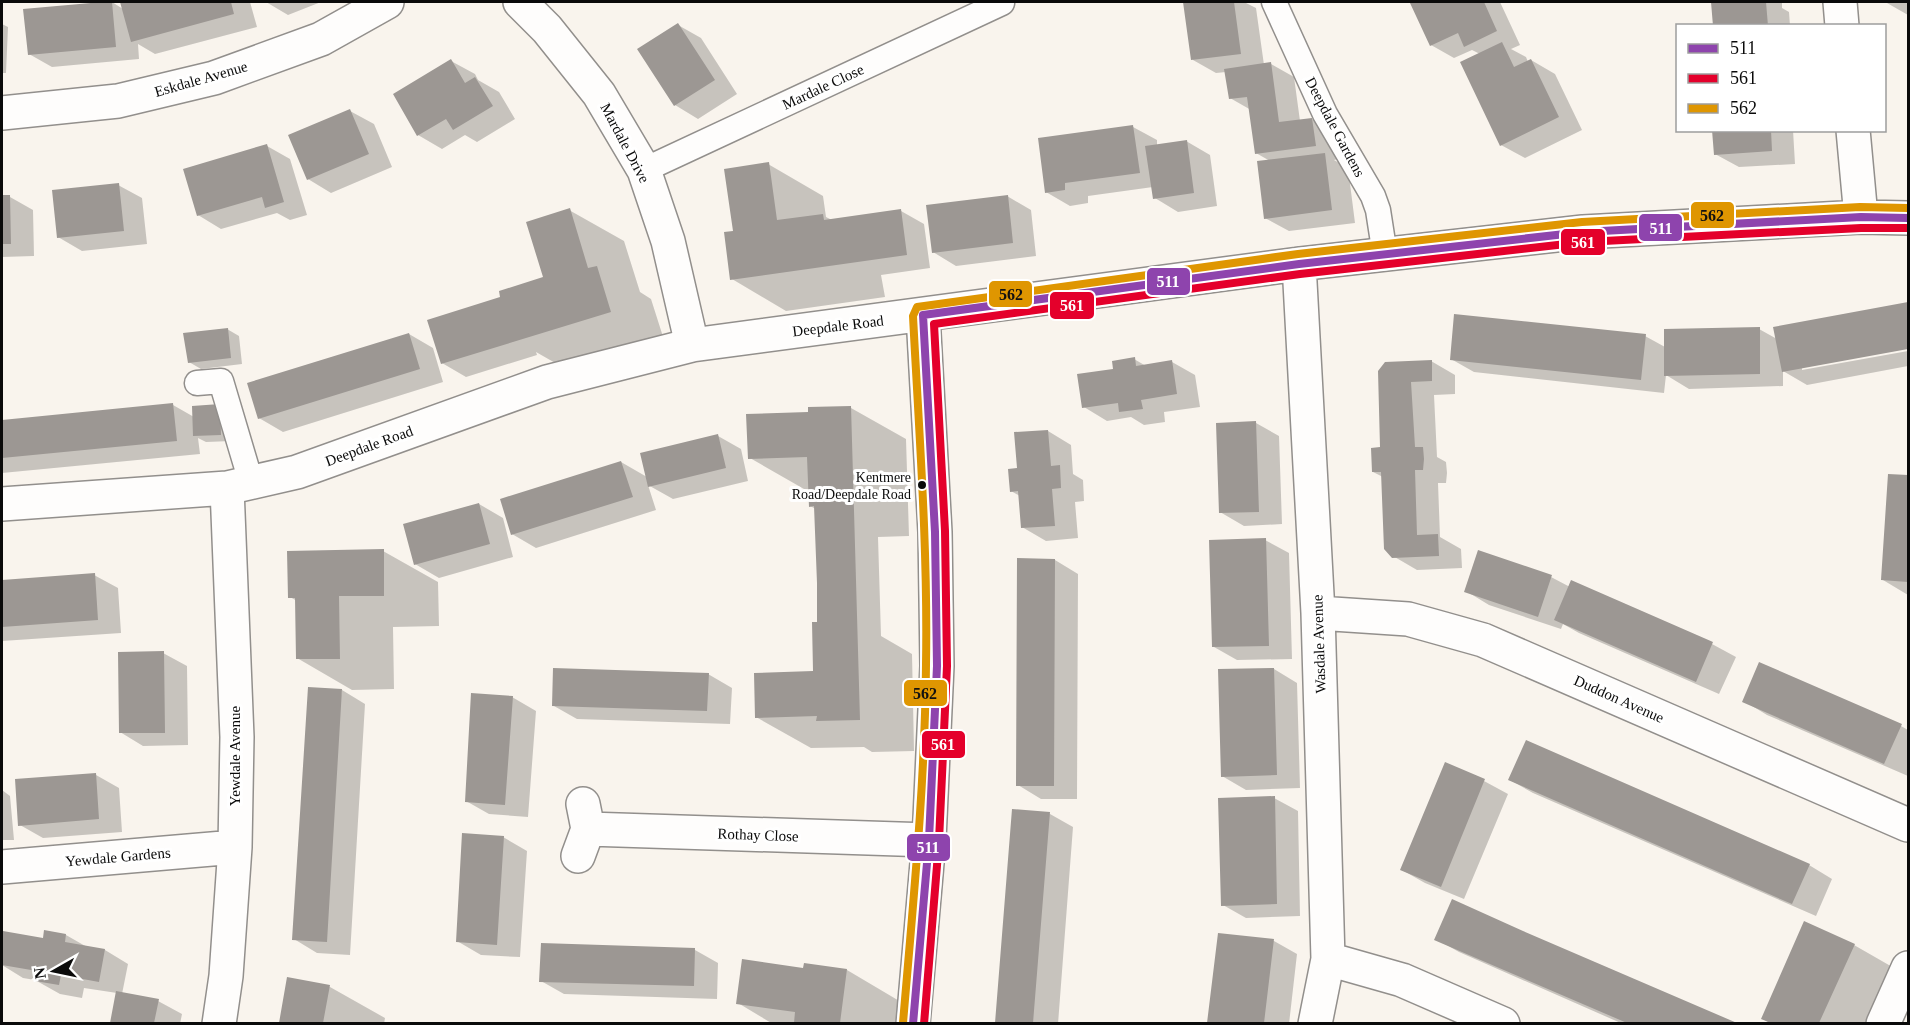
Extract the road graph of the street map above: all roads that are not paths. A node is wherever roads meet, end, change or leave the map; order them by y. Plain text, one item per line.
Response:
1 (387, 2) edge
2 (520, 2) edge
3 (1274, 2) edge
4 (1840, 2) edge
5 (1002, 3) dead end
6 (1842, 24) edge
7 (2, 113) edge
8 (1853, 132) edge
9 (644, 170) junction
10 (1861, 217) junction
11 (1908, 218) edge
12 (1385, 255) junction
13 (1299, 264) junction
14 (923, 315) junction
15 (692, 345) junction
16 (197, 383) dead end
17 (239, 485) junction
18 (2, 504) edge
19 (1318, 613) junction
20 (1908, 825) edge
21 (583, 830) dead end
22 (929, 840) junction
23 (235, 848) junction
24 (2, 867) edge
25 (1328, 959) junction
26 (1908, 968) edge
27 (219, 1023) edge
28 (913, 1023) edge
29 (1315, 1023) edge
30 (1503, 1023) edge
31 (1883, 1023) edge

1 - 7 street, Eskdale Avenue
2 - 9 street, Mardale Drive
3 - 12 lane, Deepdale Gardens
4 - 6 street
5 - 9 lane, Mardale Close
8 - 10 street
9 - 15 street, Mardale Drive
10 - 11 street, Deepdale Road
10 - 12 street, Deepdale Road
12 - 13 street, Deepdale Road
13 - 14 street, Deepdale Road
13 - 19 street, Wasdale Avenue
14 - 15 street, Deepdale Road
14 - 22 street
15 - 17 street, Deepdale Road
16 - 17 lane
17 - 18 street, Deepdale Road
17 - 23 street, Yewdale Avenue
19 - 20 street, Duddon Avenue
19 - 25 street, Wasdale Avenue
21 - 22 street, Rothay Close
22 - 28 street
23 - 24 street, Yewdale Gardens
23 - 27 street, Yewdale Avenue
25 - 29 street, Wasdale Avenue
25 - 30 street
26 - 31 street

